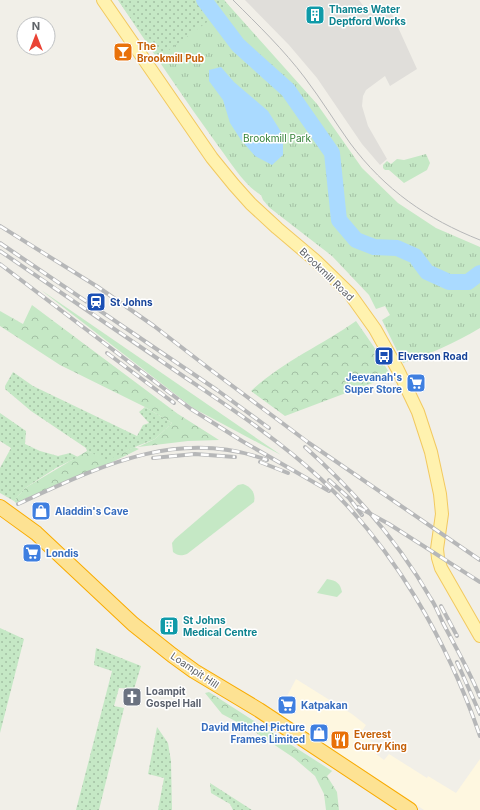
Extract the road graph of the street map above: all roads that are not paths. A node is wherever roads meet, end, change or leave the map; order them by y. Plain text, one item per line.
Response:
1 (103, 0) edge
2 (2, 508) edge
3 (480, 636) edge
4 (407, 808) edge

1 - 3 main road, Brookmill Road
2 - 4 highway, Loampit Hill

